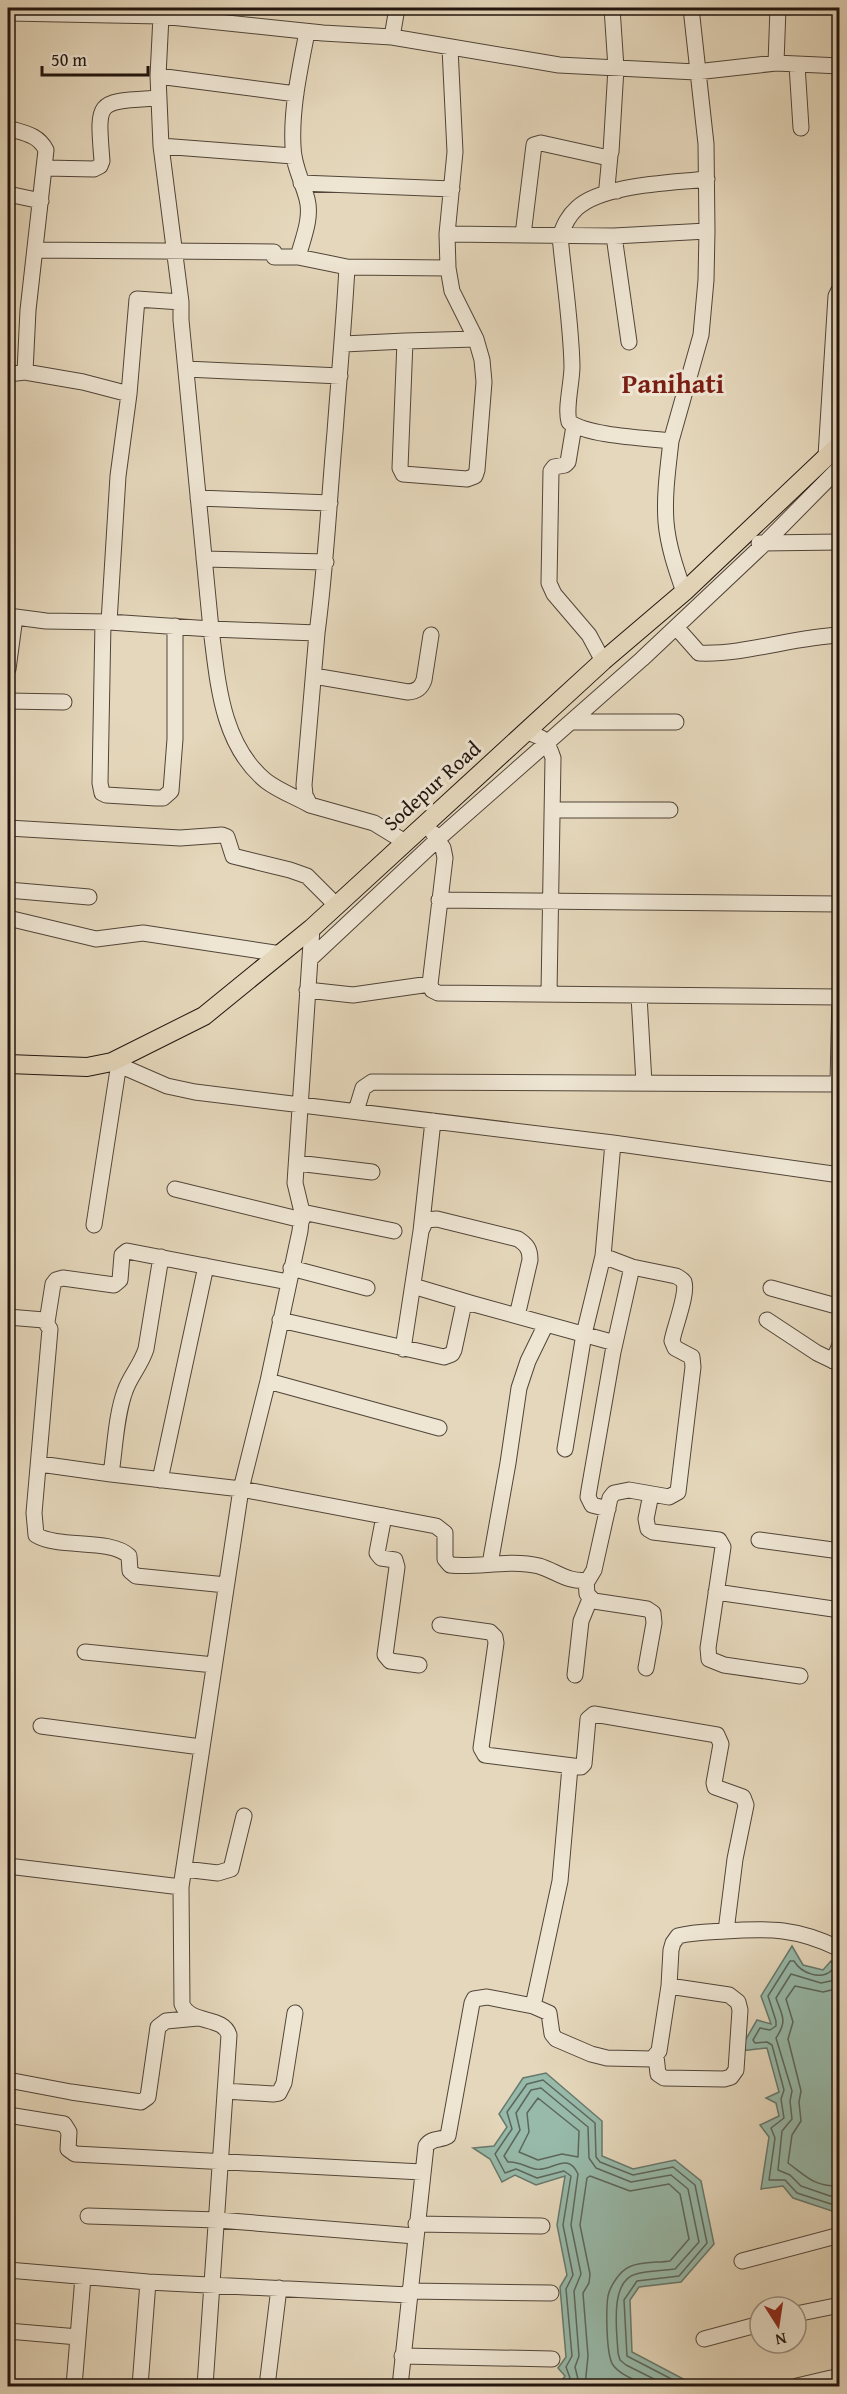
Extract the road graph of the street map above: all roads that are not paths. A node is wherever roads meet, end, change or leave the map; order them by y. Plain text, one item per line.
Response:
1 (397, 8) edge
2 (612, 8) edge
3 (691, 8) edge
4 (778, 8) edge
5 (52, 11) edge
6 (8, 13) edge
7 (160, 16) junction
8 (307, 32) junction
9 (393, 37) junction
10 (450, 48) junction
11 (776, 63) junction
12 (797, 64) junction
13 (840, 66) edge
14 (616, 68) junction
15 (696, 72) junction
16 (158, 76) junction
17 (296, 94) junction
18 (159, 98) junction
19 (8, 128) edge
20 (801, 128) dead end
21 (161, 146) junction
22 (610, 155) junction
23 (293, 156) junction
24 (45, 168) junction
25 (707, 179) junction
26 (302, 183) junction
27 (452, 189) junction
28 (617, 191) junction
29 (8, 194) edge
30 (40, 201) junction
31 (707, 231) junction
32 (447, 234) junction
33 (524, 235) junction
34 (560, 236) junction
35 (614, 236) junction
36 (35, 249) junction
37 (174, 252) junction
38 (298, 257) junction
39 (347, 267) junction
40 (448, 268) junction
41 (840, 288) edge
42 (181, 302) junction
43 (476, 339) junction
44 (405, 341) junction
45 (629, 342) dead end
46 (344, 344) junction
47 (186, 369) junction
48 (25, 372) junction
49 (8, 374) edge
50 (340, 376) junction
51 (129, 394) junction
52 (574, 426) junction
53 (671, 441) junction
54 (835, 456) edge
55 (198, 498) junction
56 (330, 503) junction
57 (840, 542) edge
58 (735, 543) junction
59 (764, 544) junction
60 (204, 559) junction
61 (326, 562) junction
62 (684, 592) junction
63 (11, 616) edge
64 (106, 622) junction
65 (175, 626) junction
66 (676, 627) junction
67 (211, 629) junction
68 (317, 633) junction
69 (431, 635) dead end
70 (840, 635) edge
71 (603, 661) junction
72 (8, 669) edge
73 (314, 676) junction
74 (8, 701) edge
75 (64, 702) dead end
76 (572, 722) junction
77 (676, 722) dead end
78 (526, 732) junction
79 (548, 744) junction
80 (310, 806) junction
81 (552, 810) junction
82 (670, 810) dead end
83 (425, 823) junction
84 (8, 828) edge
85 (438, 839) junction
86 (405, 842) junction
87 (8, 890) edge
88 (89, 897) dead end
89 (440, 900) junction
90 (549, 902) junction
91 (840, 904) edge
92 (336, 905) junction
93 (8, 918) edge
94 (312, 928) junction
95 (281, 954) junction
96 (310, 959) junction
97 (430, 984) junction
98 (308, 990) junction
99 (840, 992) edge
100 (549, 993) junction
101 (639, 996) junction
102 (839, 997) edge
103 (116, 1062) junction
104 (8, 1064) edge
105 (644, 1083) junction
106 (839, 1084) edge
107 (302, 1106) junction
108 (356, 1111) junction
109 (434, 1121) junction
110 (613, 1143) junction
111 (297, 1163) junction
112 (372, 1172) dead end
113 (840, 1175) edge
114 (175, 1189) dead end
115 (302, 1216) junction
116 (94, 1225) dead end
117 (394, 1231) dead end
118 (421, 1231) junction
119 (603, 1256) junction
120 (161, 1257) junction
121 (206, 1266) junction
122 (632, 1267) junction
123 (290, 1275) junction
124 (413, 1286) junction
125 (367, 1288) dead end
126 (771, 1288) dead end
127 (470, 1303) junction
128 (840, 1307) edge
129 (517, 1316) junction
130 (8, 1317) edge
131 (280, 1320) junction
132 (767, 1320) dead end
133 (47, 1322) junction
134 (546, 1324) junction
135 (584, 1334) junction
136 (615, 1343) junction
137 (840, 1345) edge
138 (403, 1349) junction
139 (836, 1362) edge
140 (268, 1381) junction
141 (439, 1428) dead end
142 (565, 1449) dead end
143 (40, 1464) junction
144 (111, 1474) junction
145 (160, 1480) junction
146 (241, 1489) junction
147 (651, 1494) junction
148 (608, 1509) junction
149 (384, 1516) junction
150 (759, 1540) dead end
151 (840, 1551) edge
152 (490, 1564) junction
153 (586, 1580) junction
154 (226, 1585) junction
155 (716, 1592) junction
156 (590, 1599) junction
157 (840, 1610) edge
158 (440, 1625) dead end
159 (85, 1652) dead end
160 (214, 1665) junction
161 (419, 1665) dead end
162 (646, 1668) dead end
163 (575, 1675) dead end
164 (800, 1676) dead end
165 (41, 1726) dead end
166 (201, 1747) junction
167 (570, 1767) junction
168 (244, 1816) dead end
169 (8, 1866) edge
170 (184, 1869) junction
171 (181, 1887) junction
172 (726, 1931) junction
173 (840, 1948) edge
174 (669, 1986) junction
175 (533, 2006) junction
176 (295, 2013) dead end
177 (198, 2018) junction
178 (656, 2056) junction
179 (8, 2080) edge
180 (225, 2091) junction
181 (8, 2115) edge
182 (221, 2162) junction
183 (422, 2172) junction
184 (88, 2216) dead end
185 (218, 2220) junction
186 (542, 2226) dead end
187 (415, 2230) junction
188 (840, 2235) edge
189 (742, 2261) dead end
190 (8, 2270) edge
191 (83, 2277) junction
192 (148, 2282) junction
193 (213, 2283) junction
194 (279, 2288) junction
195 (409, 2293) junction
196 (551, 2293) dead end
197 (840, 2304) edge
198 (808, 2311) edge
199 (748, 2327) edge
200 (8, 2331) edge
201 (78, 2337) junction
202 (704, 2339) dead end
203 (402, 2356) junction
204 (552, 2359) dead end
205 (833, 2380) edge
206 (74, 2386) edge
207 (140, 2386) edge
208 (205, 2386) edge
209 (267, 2386) edge
210 (399, 2386) edge
211 (797, 2386) edge

1 - 9 street
2 - 14 street
3 - 15 street
4 - 11 street
5 - 6 street
5 - 7 street
7 - 8 street
7 - 16 street
8 - 9 street
8 - 17 street
9 - 10 street
10 - 14 street
10 - 27 street
11 - 12 street
11 - 15 street
12 - 13 street
12 - 20 street
14 - 15 street
14 - 22 street
15 - 25 street
16 - 17 street
16 - 18 street
17 - 23 street
18 - 21 street
18 - 24 street
19 - 24 street
21 - 23 street
21 - 37 street
22 - 28 street
22 - 33 street
23 - 26 street
24 - 30 street
25 - 28 street
25 - 31 street
26 - 27 street
26 - 38 street
27 - 32 street
28 - 34 street
29 - 30 street
30 - 36 street
31 - 35 street
31 - 53 street
32 - 33 street
32 - 40 street
33 - 34 street
34 - 35 street
34 - 52 street
35 - 45 street
36 - 37 street
36 - 48 street
37 - 38 street
37 - 42 street
38 - 39 street
39 - 40 street
39 - 46 street
40 - 43 street
41 - 54 street
42 - 47 street
42 - 51 street
43 - 44 street
43 - 44 street
44 - 46 street
46 - 50 street
47 - 50 street
47 - 55 street
48 - 49 street
48 - 51 street
50 - 56 street
51 - 64 street
52 - 53 street
52 - 71 street
53 - 62 street
54 - 58 main road, Sodepur Road
54 - 59 street
55 - 56 street
55 - 60 street
56 - 61 street
57 - 59 street
58 - 59 street
58 - 62 main road, Sodepur Road
59 - 66 street
60 - 61 street
60 - 67 street
61 - 68 street
62 - 71 main road, Sodepur Road
63 - 64 street
63 - 72 street
64 - 65 street
64 - 65 street
65 - 67 street
66 - 70 street
66 - 76 street
67 - 68 street
67 - 80 street
68 - 73 street
69 - 73 street
71 - 78 main road, Sodepur Road
73 - 80 street
74 - 75 street
76 - 77 street
76 - 79 street
78 - 79 street
78 - 83 main road, Sodepur Road
79 - 81 street
79 - 85 street
80 - 86 street
81 - 82 street
81 - 90 street
83 - 85 street
83 - 86 main road, Sodepur Road
84 - 92 street
85 - 89 street
85 - 96 street
86 - 92 main road, Sodepur Road
87 - 88 street
89 - 90 street
89 - 97 street
90 - 91 street
90 - 100 street
92 - 94 main road, Sodepur Road
93 - 95 street
94 - 95 main road, Sodepur Road
94 - 96 street
95 - 103 main road, Sodepur Road
96 - 98 street
97 - 98 street
97 - 100 street
98 - 107 street
99 - 102 street
100 - 101 street
101 - 102 street
101 - 105 street
102 - 106 street
103 - 104 main road, Sodepur Road
103 - 107 street
103 - 116 street
105 - 106 street
105 - 108 street
107 - 108 street
107 - 111 street
108 - 109 street
109 - 110 street
109 - 118 street
110 - 113 street
110 - 119 street
111 - 112 street
111 - 115 street
114 - 115 street
115 - 117 street
115 - 123 street
118 - 124 street
118 - 129 street
119 - 122 street
119 - 135 street
120 - 121 street
120 - 133 street
120 - 144 street
121 - 123 street
121 - 145 street
122 - 136 street
122 - 147 street
123 - 125 street
123 - 131 street
124 - 127 street
124 - 138 street
126 - 128 street
127 - 129 street
127 - 138 street
129 - 134 street
130 - 133 street
131 - 138 street
131 - 140 street
132 - 139 street
133 - 143 street
134 - 135 street
134 - 152 street
135 - 136 street
135 - 142 street
136 - 148 street
137 - 139 street
140 - 141 street
140 - 146 street
143 - 144 street
143 - 154 street
144 - 145 street
145 - 146 street
146 - 149 street
146 - 154 street
147 - 148 street
147 - 155 street
148 - 153 street
149 - 152 street
149 - 161 street
150 - 151 street
152 - 153 street
153 - 156 street
154 - 160 street
155 - 157 street
155 - 164 street
156 - 162 street
156 - 163 street
158 - 167 street
159 - 160 street
160 - 166 street
165 - 166 street
166 - 170 street
167 - 172 street
167 - 175 street
168 - 170 street
169 - 171 street
170 - 171 street
171 - 177 street
172 - 173 street
172 - 174 street
174 - 178 street
174 - 178 street
175 - 178 street
175 - 183 street
176 - 180 street
177 - 179 street
177 - 180 street
180 - 182 street
181 - 182 street
182 - 183 street
182 - 185 street
183 - 187 street
184 - 185 street
185 - 187 street
185 - 193 street
186 - 187 street
187 - 195 street
188 - 189 street
190 - 191 street
191 - 192 street
191 - 201 street
192 - 193 street
192 - 207 street
193 - 194 street
193 - 208 street
194 - 195 street
194 - 209 street
195 - 196 street
195 - 203 street
197 - 198 street
199 - 202 street
200 - 201 street
201 - 206 street
203 - 204 street
203 - 210 street
205 - 211 street

